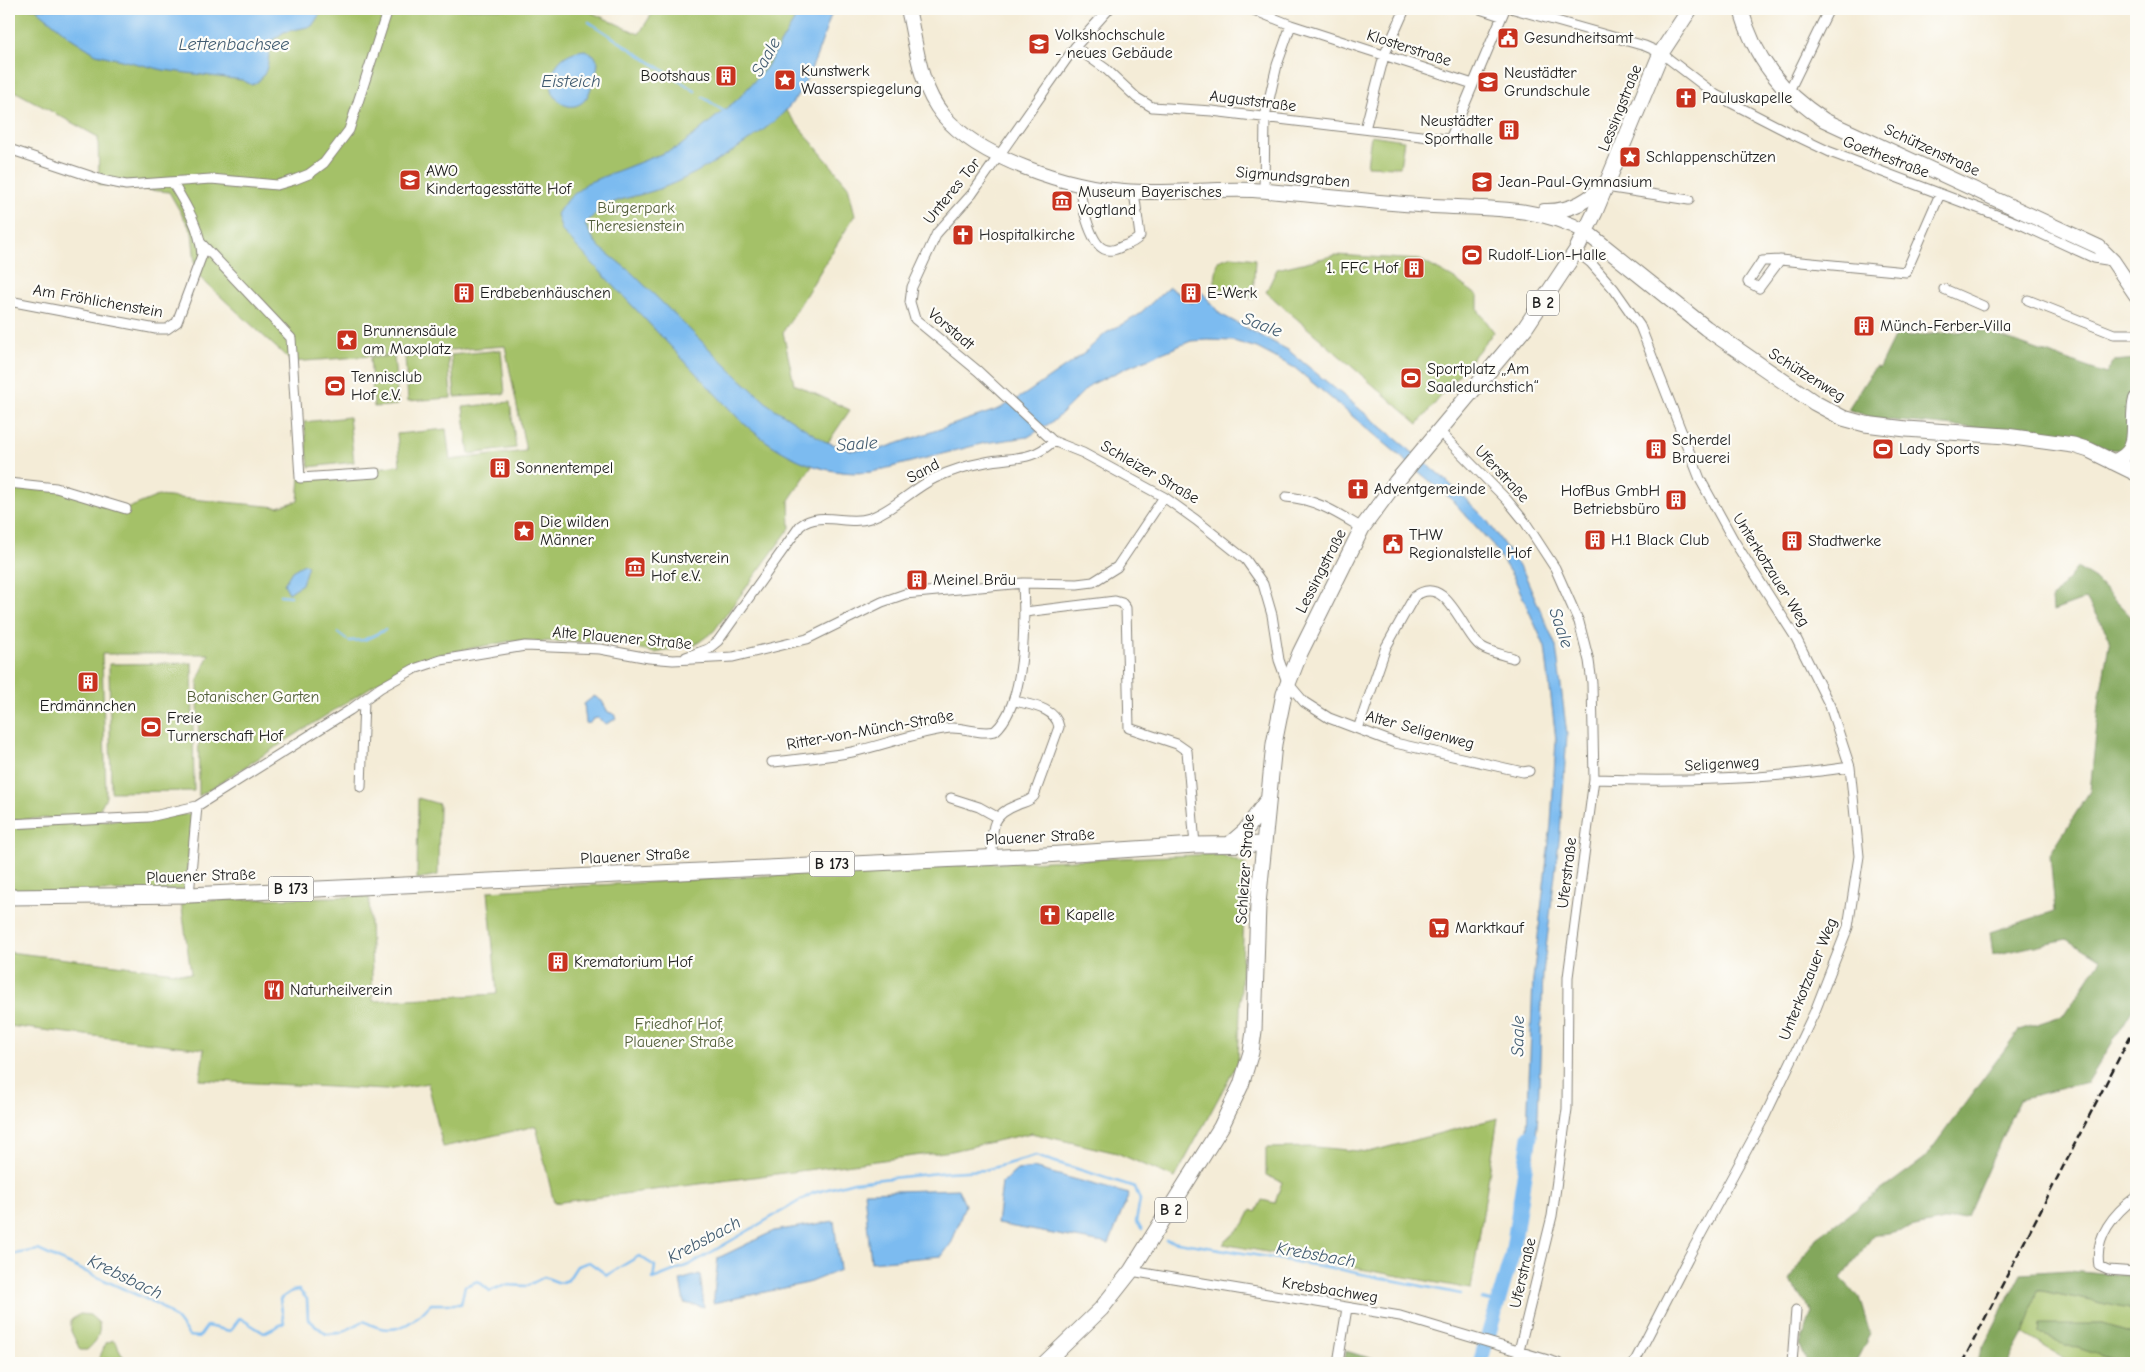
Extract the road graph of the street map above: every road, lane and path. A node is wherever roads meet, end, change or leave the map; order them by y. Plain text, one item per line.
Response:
1 (388, 9) edge
2 (908, 9) edge
3 (1109, 9) edge
4 (1251, 9) edge
5 (1405, 9) edge
6 (1480, 9) edge
7 (1514, 9) edge
8 (1690, 9) edge
9 (1741, 9) edge
10 (1829, 9) edge
11 (1503, 12) edge
12 (1291, 25) junction
13 (1075, 47) junction
14 (1661, 53) junction
15 (1384, 56) junction
16 (1473, 84) junction
17 (1788, 93) junction
18 (1264, 117) junction
19 (1365, 129) junction
20 (9, 148) edge
21 (999, 156) junction
22 (172, 182) junction
23 (1608, 182) junction
24 (1081, 184) junction
25 (1264, 191) junction
26 (1134, 192) junction
27 (1940, 194) junction
28 (1689, 200) dead end
29 (1525, 211) junction
30 (1586, 232) junction
31 (202, 243) junction
32 (930, 245) joint
33 (1576, 251) junction
34 (1780, 260) dead end
35 (2113, 261) junction
36 (1944, 289) dead end
37 (2136, 295) edge
38 (2028, 300) dead end
39 (9, 301) edge
40 (1983, 306) dead end
41 (2136, 334) edge
42 (2136, 399) edge
43 (1435, 436) junction
44 (1050, 438) junction
45 (2112, 462) junction
46 (376, 473) dead end
47 (2136, 473) edge
48 (9, 483) edge
49 (1164, 497) junction
50 (1286, 497) dead end
51 (126, 509) dead end
52 (1362, 528) junction
53 (1023, 583) junction
54 (1025, 612) junction
55 (1514, 658) dead end
56 (673, 660) junction
57 (1288, 682) junction
58 (364, 700) junction
59 (1015, 701) junction
60 (1358, 729) junction
61 (772, 762) dead end
62 (1850, 767) junction
63 (1529, 772) dead end
64 (1594, 779) junction
65 (361, 787) dead end
66 (951, 798) dead end
67 (1267, 800) junction
68 (197, 806) junction
69 (997, 816) junction
70 (9, 824) edge
71 (1230, 844) junction
72 (1263, 844) junction
73 (1195, 845) junction
74 (992, 857) junction
75 (189, 895) junction
76 (9, 897) edge
77 (2136, 1197) edge
78 (1131, 1271) junction
79 (2136, 1272) edge
80 (1347, 1308) junction
81 (1796, 1310) dead end
82 (1520, 1351) junction
83 (1045, 1363) edge
84 (1338, 1363) edge
85 (1516, 1363) edge
86 (1558, 1363) edge
87 (1634, 1363) edge
88 (1792, 1363) edge

1 - 22 street
2 - 21 street, Sigmundsgraben
3 - 13 street, Unteres Tor
4 - 12 street, Klosterstraße
5 - 15 street
6 - 11 street
7 - 14 street, Goethestraße
8 - 14 main road, Lessingstraße / B 2
9 - 17 street, Schützenstraße
10 - 17 street
11 - 16 street
12 - 15 street, Klosterstraße
12 - 18 street
13 - 18 street, Auguststraße
13 - 21 street, Unteres Tor
14 - 23 main road, Lessingstraße / B 2
14 - 27 street, Goethestraße
15 - 16 street, Klosterstraße
15 - 19 street
16 - 19 street, Auguststraße
17 - 35 street, Schützenstraße
18 - 19 street, Auguststraße
18 - 25 street
20 - 22 street
21 - 24 street, Sigmundsgraben
21 - 32 street, Unteres Tor
22 - 31 street, Am Fröhlichenstein
23 - 28 street
23 - 29 street
23 - 30 main road, Lessingstraße / B 2
24 - 26 street, Sigmundsgraben
24 - 26 street
25 - 26 street, Sigmundsgraben
25 - 29 street, Sigmundsgraben
27 - 34 street
27 - 35 street, Goethestraße
29 - 30 street, Sigmundsgraben
30 - 33 main road, Lessingstraße / B 2
30 - 45 main road, Schützenweg
31 - 39 street, Am Fröhlichenstein
31 - 46 street
32 - 44 street, Vorstadt
33 - 43 main road, Lessingstraße / B 2
33 - 62 street, Unterkotzauer Weg
35 - 37 street, Schützenstraße
36 - 40 street
38 - 41 street
42 - 45 street
43 - 52 main road, Lessingstraße / B 2
43 - 64 street, Uferstraße
44 - 49 street, Schleizer Straße
44 - 56 street, Sand
45 - 47 main road, Schützenweg
48 - 51 street
49 - 53 street, Alte Plauener Straße
49 - 57 street, Schleizer Straße
50 - 52 street
52 - 57 main road, Lessingstraße / B 2
53 - 54 street
53 - 56 street, Alte Plauener Straße
54 - 59 street
54 - 73 street
55 - 60 street
56 - 58 street, Alte Plauener Straße
57 - 60 street, Alter Seligenweg
57 - 67 main road, Schleizer Straße / B 2
58 - 65 street
58 - 68 street, Alte Plauener Straße
59 - 61 street, Ritter-von-Münch-Straße
59 - 69 street
60 - 63 street, Alter Seligenweg
62 - 64 street, Seligenweg
62 - 87 street, Unterkotzauer Weg
64 - 82 street, Uferstraße
66 - 69 street
67 - 71 main road
67 - 72 main road, Schleizer Straße / B 2
68 - 70 street, Alte Plauener Straße
68 - 75 street
69 - 74 street
71 - 72 main road, Plauener Straße / B 173
71 - 73 main road, Plauener Straße / B 173
72 - 78 main road, Schleizer Straße / B 2
73 - 74 main road, Plauener Straße / B 173
74 - 75 main road, Plauener Straße / B 173
75 - 76 main road, Plauener Straße / B 173
77 - 79 street
78 - 80 street, Krebsbachweg
78 - 83 main road, Schleizer Straße / B 2
80 - 82 street, Krebsbachweg
80 - 84 street
81 - 88 street
82 - 85 street, Uferstraße
82 - 86 street, Krebsbachweg

